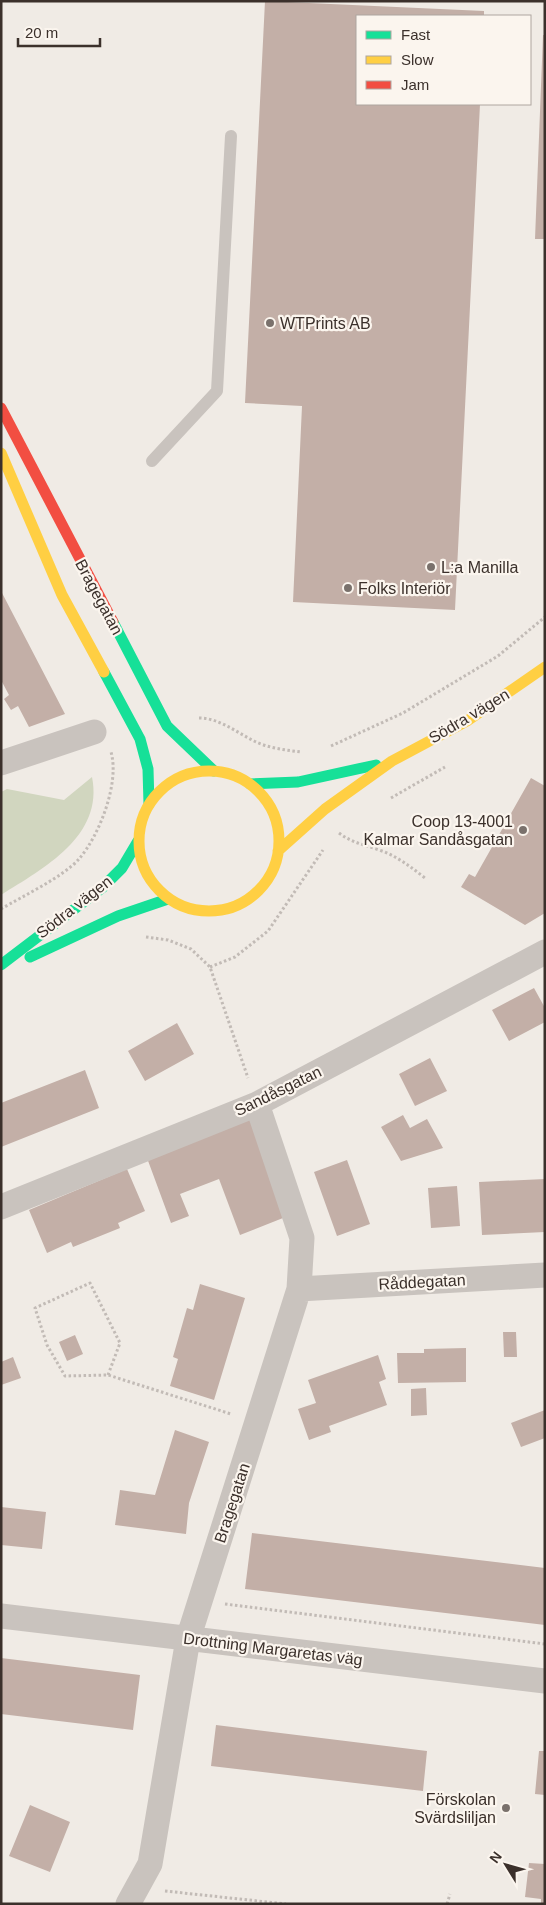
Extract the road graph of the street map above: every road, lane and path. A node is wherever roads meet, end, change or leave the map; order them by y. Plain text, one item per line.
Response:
1 (231, 136) dead end
2 (1, 408) edge
3 (1, 453) edge
4 (152, 461) dead end
5 (545, 617) edge
6 (545, 667) edge
7 (167, 726) junction
8 (94, 732) dead end
9 (140, 739) junction
10 (330, 746) dead end
11 (392, 761) junction
12 (1, 763) edge
13 (214, 771) junction
14 (316, 781) junction
15 (250, 784) junction
16 (149, 804) junction
17 (331, 838) dead end
18 (138, 841) junction
19 (326, 846) dead end
20 (278, 851) junction
21 (78, 860) junction
22 (424, 878) dead end
23 (102, 888) junction
24 (168, 899) junction
25 (1, 909) edge
26 (118, 916) junction
27 (545, 952) edge
28 (1, 965) edge
29 (210, 967) junction
30 (1, 970) edge
31 (257, 1104) junction
32 (1, 1207) edge
33 (545, 1275) edge
34 (300, 1289) junction
35 (108, 1375) junction
36 (258, 1422) junction
37 (200, 1601) junction
38 (1, 1616) edge
39 (188, 1639) junction
40 (545, 1644) edge
41 (545, 1681) edge
42 (450, 1894) dead end
43 (133, 1896) edge
44 (286, 1904) edge
45 (447, 1904) edge

1 - 4 lane
2 - 7 main road, Bragegatan
3 - 9 main road, Bragegatan
5 - 10 path
6 - 11 main road, Södra vägen
7 - 13 main road, Bragegatan
7 - 14 path
8 - 12 street
9 - 16 main road, Bragegatan
9 - 21 path
11 - 14 main road, Södra vägen
11 - 20 main road, Södra vägen
13 - 15 main road
13 - 16 main road
14 - 15 main road, Södra vägen
15 - 20 main road
16 - 18 main road
17 - 22 path
18 - 23 main road, Södra vägen
18 - 24 main road
19 - 29 path
20 - 24 main road
21 - 23 path
21 - 25 path
23 - 28 main road, Södra vägen
24 - 26 main road, Södra vägen
26 - 29 path
26 - 30 main road, Södra vägen
27 - 31 street, Sandåsgatan
29 - 31 path
31 - 32 street, Sandåsgatan
31 - 34 street, Bragegatan
33 - 34 street, Råddegatan
34 - 36 street, Bragegatan
35 - 35 path
35 - 36 path
36 - 37 street, Bragegatan
37 - 39 street, Bragegatan
37 - 40 path
38 - 39 street, Drottning Margaretas väg
39 - 41 street, Drottning Margaretas väg
39 - 43 street, Bragegatan
42 - 45 path
43 - 44 path

